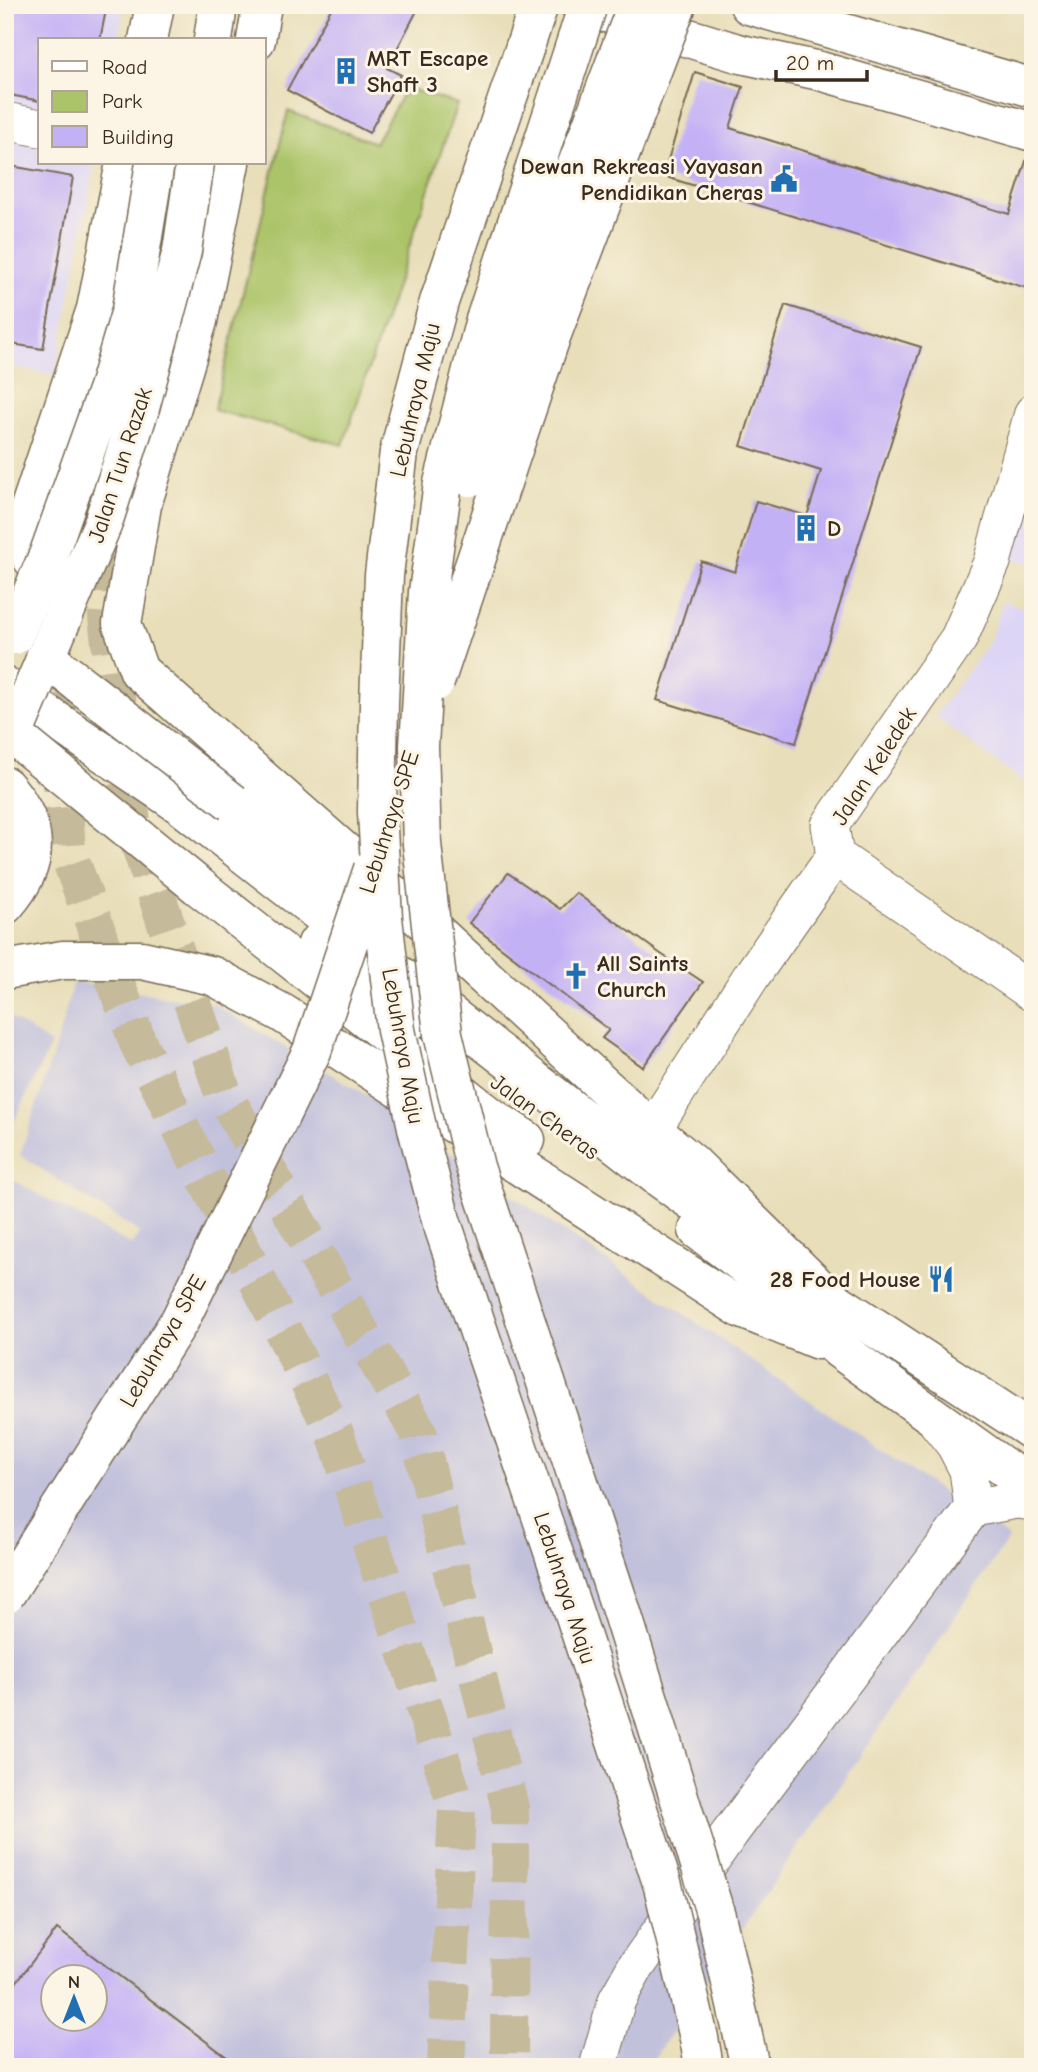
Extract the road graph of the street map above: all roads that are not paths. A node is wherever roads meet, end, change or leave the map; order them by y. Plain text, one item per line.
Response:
1 (155, 5) edge
2 (181, 5) edge
3 (218, 5) edge
4 (539, 5) edge
5 (580, 5) edge
6 (588, 5) edge
7 (637, 5) edge
8 (677, 5) edge
9 (752, 6) edge
10 (148, 38) edge
11 (176, 38) edge
12 (213, 38) edge
13 (741, 54) junction
14 (1033, 88) edge
15 (5, 121) edge
16 (38, 128) edge
17 (1033, 132) edge
18 (125, 164) edge
19 (155, 164) edge
20 (195, 164) edge
21 (230, 164) edge
22 (1033, 413) edge
23 (42, 474) junction
24 (5, 504) edge
25 (142, 505) junction
26 (8, 640) edge
27 (46, 657) junction
28 (5, 686) edge
29 (70, 730) junction
30 (8, 739) edge
31 (5, 786) edge
32 (835, 856) junction
33 (5, 905) edge
34 (5, 970) edge
35 (1033, 993) edge
36 (652, 1130) junction
37 (831, 1300) junction
38 (839, 1349) junction
39 (932, 1416) junction
40 (1033, 1431) edge
41 (1033, 1488) edge
42 (1033, 1502) edge
43 (973, 1508) junction
44 (5, 1546) edge
45 (5, 1595) edge
46 (598, 2067) edge
47 (704, 2067) edge
48 (750, 2067) edge

1 - 10 main road
2 - 11 main road
3 - 12 main road
4 - 47 main road, Lebuhraya Maju, bridge
5 - 13 main road
6 - 48 main road, Lebuhraya Maju, bridge
7 - 44 main road, Lebuhraya SPE, bridge
8 - 45 main road, Lebuhraya SPE, bridge
9 - 13 main road
9 - 14 main road
13 - 17 main road
15 - 16 street
18 - 23 main road
19 - 26 main road, Jalan Tun Razak, bridge
20 - 27 main road, Jalan Tun Razak, bridge
21 - 25 main road
22 - 32 street, Jalan Keledek
23 - 24 main road
23 - 25 main road
25 - 36 main road
26 - 27 main road
27 - 30 main road, Jalan Tun Razak, bridge
27 - 37 main road, bridge
28 - 29 main road, Jalan Cheras
29 - 37 main road, Jalan Cheras
29 - 38 main road, Jalan Cheras
30 - 38 main road, bridge
31 - 33 main road
32 - 35 street
32 - 36 street, Jalan Keledek
34 - 38 main road
36 - 37 main road
37 - 40 main road, Jalan Cheras
38 - 39 main road, Jalan Cheras
39 - 41 main road, Jalan Cheras
39 - 43 street
42 - 43 street
43 - 46 street

